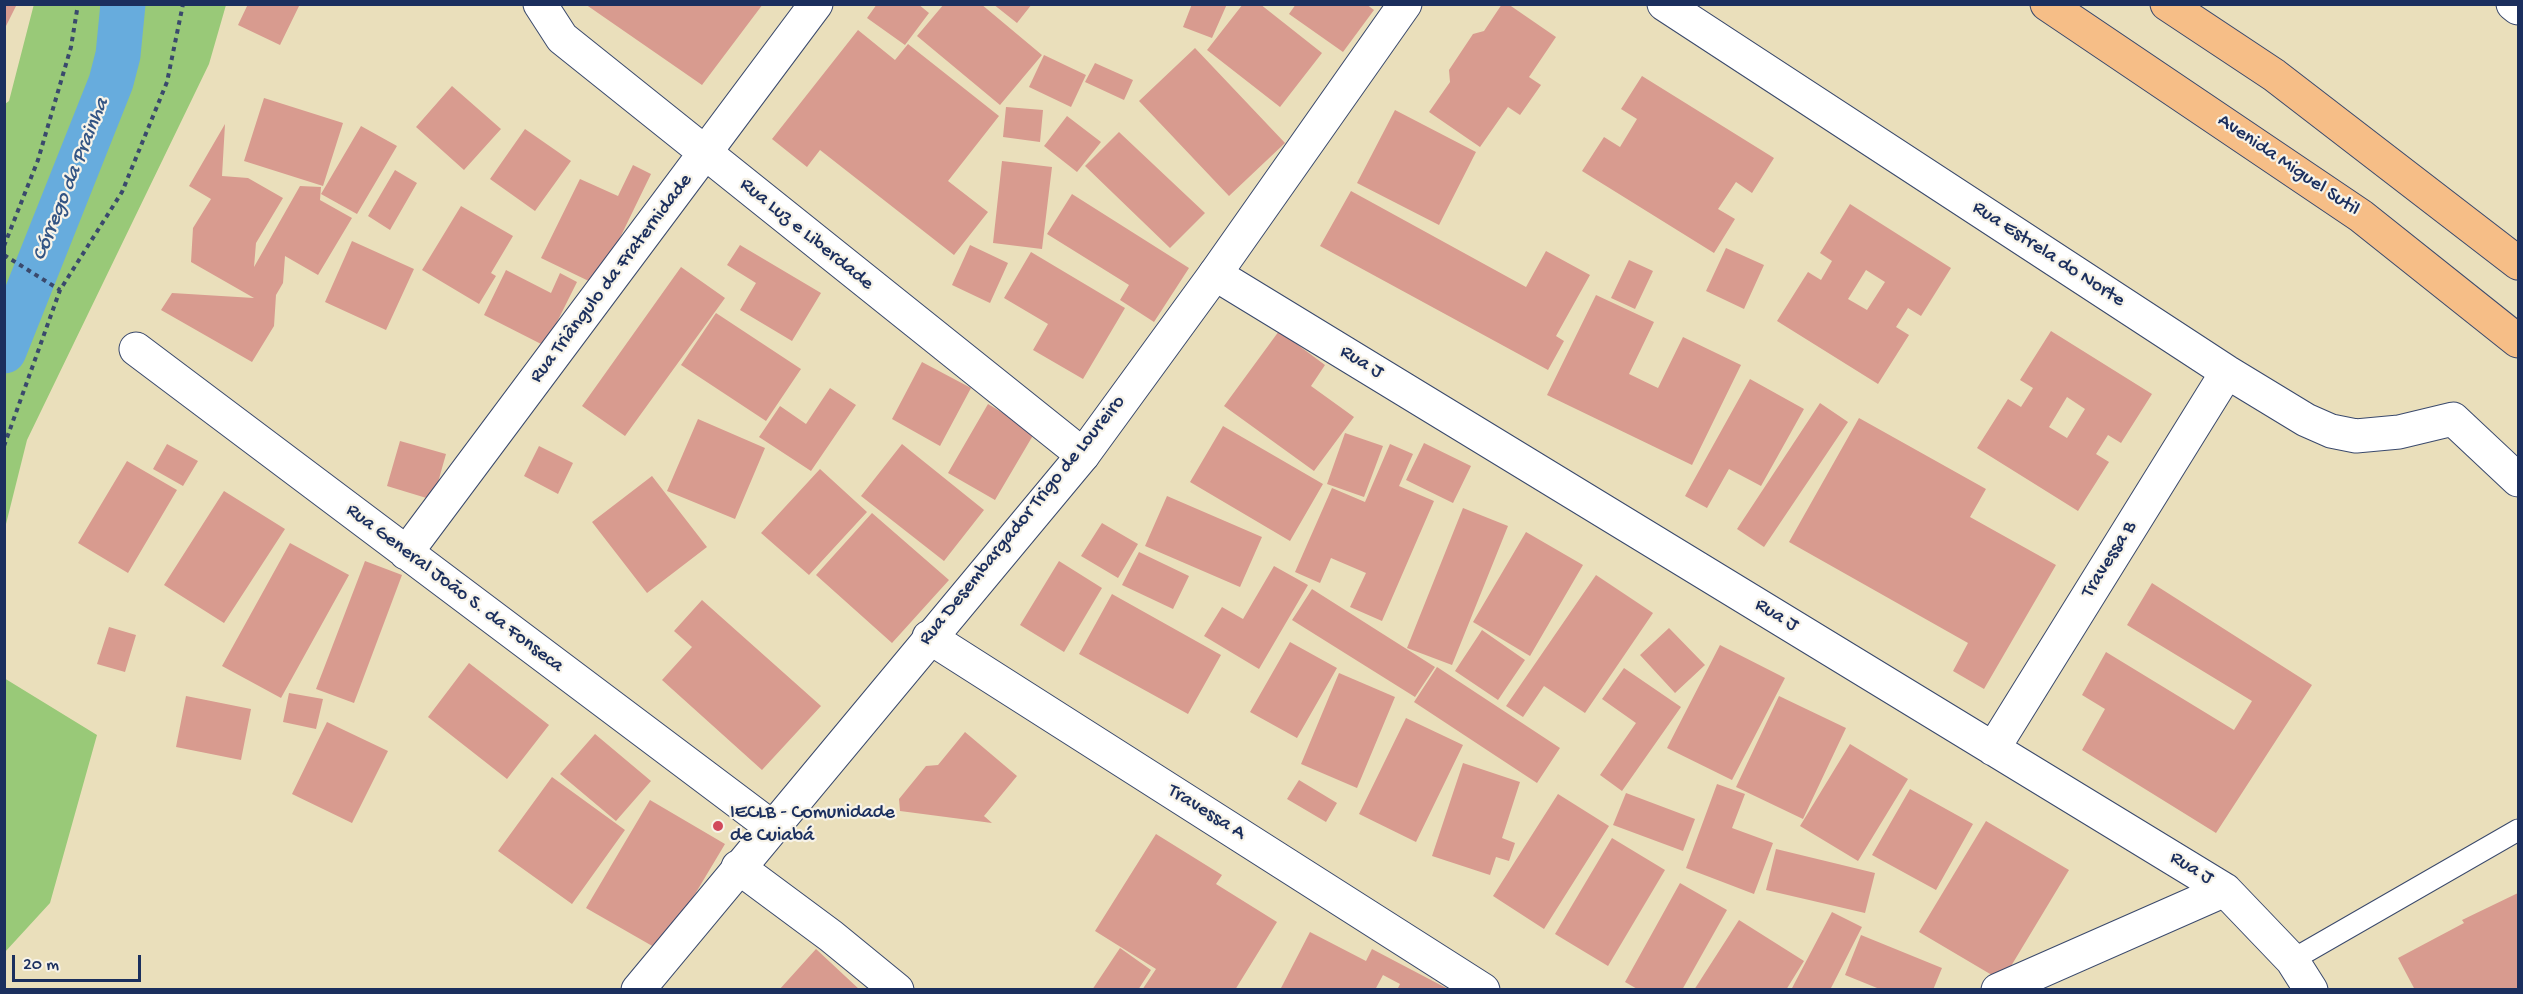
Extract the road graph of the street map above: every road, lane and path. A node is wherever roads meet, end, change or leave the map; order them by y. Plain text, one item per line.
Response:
1 (78, 4) edge
2 (183, 4) edge
3 (540, 4) edge
4 (816, 4) edge
5 (1405, 4) edge
6 (1664, 4) edge
7 (2048, 4) edge
8 (2167, 4) edge
9 (2513, 4) edge
10 (2518, 8) edge
11 (705, 154) junction
12 (4, 246) edge
13 (4, 255) edge
14 (2518, 263) edge
15 (1215, 274) junction
16 (60, 290) junction
17 (2518, 341) edge
18 (136, 349) dead end
19 (2228, 372) junction
20 (4, 446) edge
21 (1083, 455) junction
22 (2518, 480) edge
23 (406, 553) junction
24 (929, 637) junction
25 (1993, 749) junction
26 (773, 828) junction
27 (2518, 830) edge
28 (738, 867) junction
29 (2225, 890) junction
30 (2292, 960) junction
31 (638, 990) edge
32 (897, 990) edge
33 (1483, 990) edge
34 (1998, 990) edge
35 (2311, 990) edge

1 - 12 path
2 - 16 path
3 - 11 street, Rua Luz e Liberdade
4 - 11 street, Rua Triângulo da Fraternidade
5 - 15 street, Rua Desembargador Trigo de Loureiro
6 - 19 street, Rua Estrela do Norte
7 - 17 highway, Avenida Miguel Sutil
8 - 14 highway
9 - 10 street
11 - 21 street, Rua Luz e Liberdade
11 - 23 street, Rua Triângulo da Fraternidade
13 - 16 path
15 - 21 street, Rua Desembargador Trigo de Loureiro
15 - 25 street, Rua J
16 - 20 path
18 - 23 street, Rua General João S. da Fonseca
19 - 22 street, Rua Estrela do Norte
19 - 25 street, Travessa B
21 - 24 street, Rua Desembargador Trigo de Loureiro
23 - 26 street, Rua General João S. da Fonseca
24 - 26 street, Rua Desembargador Trigo de Loureiro
24 - 33 street, Travessa A
25 - 29 street, Rua J
26 - 28 street, Rua Desembargador Trigo de Loureiro
27 - 30 lane
28 - 31 street, Rua Desembargador Trigo de Loureiro
28 - 32 street
29 - 30 street, Rua J
29 - 34 street
30 - 35 street, Rua J

